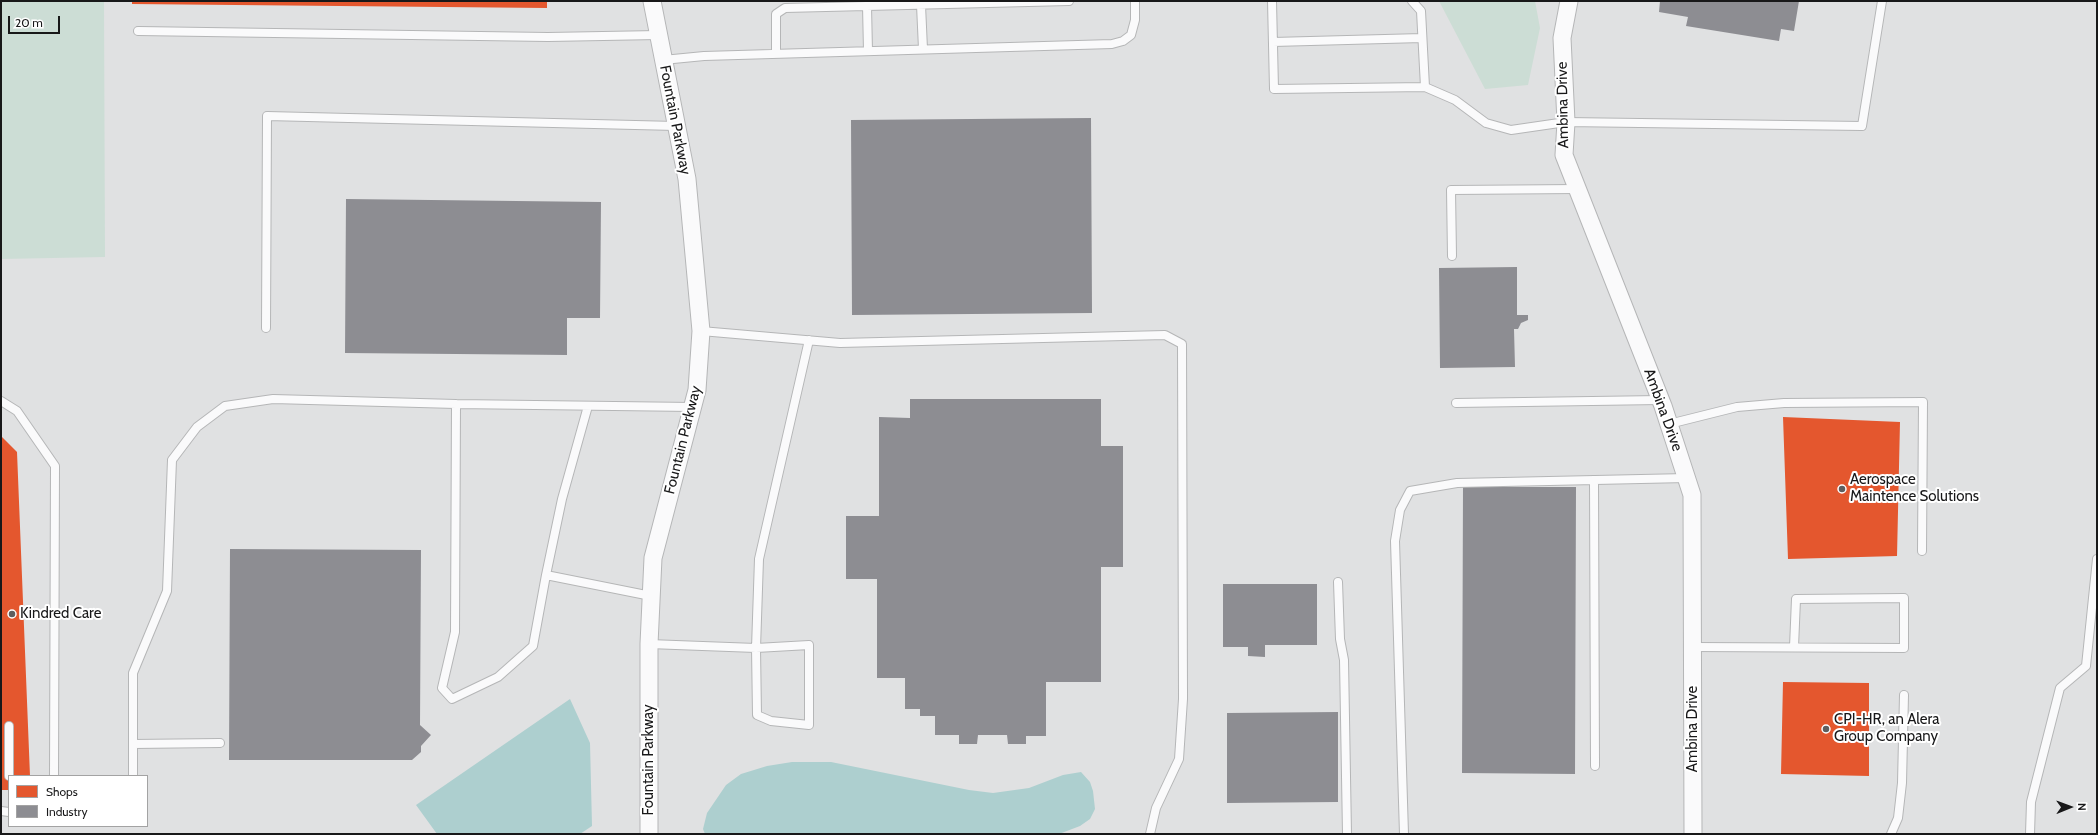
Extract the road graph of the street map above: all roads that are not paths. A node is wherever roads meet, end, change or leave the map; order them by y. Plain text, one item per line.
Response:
1 (652, 1) edge
2 (1069, 1) edge
3 (1135, 1) edge
4 (1272, 1) edge
5 (1412, 1) edge
6 (1569, 1) edge
7 (1882, 1) edge
8 (921, 5) junction
9 (867, 6) junction
10 (138, 31) dead end
11 (658, 35) junction
12 (1422, 38) junction
13 (1273, 42) junction
14 (923, 49) junction
15 (868, 51) junction
16 (776, 54) junction
17 (664, 60) junction
18 (1425, 87) junction
19 (1566, 122) junction
20 (676, 126) junction
21 (1577, 189) junction
22 (1452, 256) dead end
23 (266, 328) dead end
24 (701, 331) junction
25 (809, 340) junction
26 (1660, 400) junction
27 (1, 401) edge
28 (1456, 403) dead end
29 (456, 404) junction
30 (588, 406) junction
31 (693, 407) junction
32 (1669, 424) junction
33 (1687, 478) junction
34 (1594, 480) junction
35 (1922, 552) dead end
36 (2097, 559) edge
37 (546, 575) junction
38 (1338, 582) dead end
39 (651, 596) junction
40 (649, 644) junction
41 (1693, 647) junction
42 (1794, 647) junction
43 (756, 648) junction
44 (1904, 695) dead end
45 (9, 726) dead end
46 (220, 743) dead end
47 (133, 744) junction
48 (1595, 766) dead end
49 (9, 775) edge
50 (54, 775) edge
51 (133, 775) edge
52 (649, 834) edge
53 (1150, 834) edge
54 (1347, 834) edge
55 (1404, 834) edge
56 (1693, 834) edge
57 (1891, 834) edge
58 (2030, 834) edge

1 - 11 street, Fountain Parkway
2 - 8 lane
3 - 14 lane
4 - 13 lane
5 - 12 lane
6 - 19 street, Ambina Drive
7 - 19 lane
8 - 9 lane
8 - 14 lane
9 - 15 lane
9 - 16 lane
10 - 11 lane
11 - 17 street, Fountain Parkway
12 - 13 lane
12 - 18 lane
13 - 18 lane
14 - 15 lane
15 - 16 lane
16 - 17 lane
17 - 20 street, Fountain Parkway
18 - 19 lane
19 - 21 street, Ambina Drive
20 - 23 lane
20 - 24 street, Fountain Parkway
21 - 22 lane
21 - 26 street, Ambina Drive
24 - 25 lane
24 - 31 street, Fountain Parkway
25 - 43 lane
25 - 53 lane
26 - 28 lane
26 - 32 street, Ambina Drive
27 - 50 lane
29 - 30 lane
29 - 37 lane
29 - 47 lane
30 - 31 lane
30 - 37 lane
31 - 39 street, Fountain Parkway
32 - 33 street, Ambina Drive
32 - 35 lane
33 - 34 lane
33 - 41 street, Ambina Drive
34 - 48 lane
34 - 55 lane
36 - 58 lane
37 - 39 lane
38 - 54 lane
39 - 40 street, Fountain Parkway
40 - 43 lane
40 - 52 street, Fountain Parkway
41 - 42 lane
41 - 56 street, Ambina Drive
42 - 42 lane
43 - 43 lane
44 - 57 lane
45 - 49 lane
46 - 47 lane
47 - 51 lane

